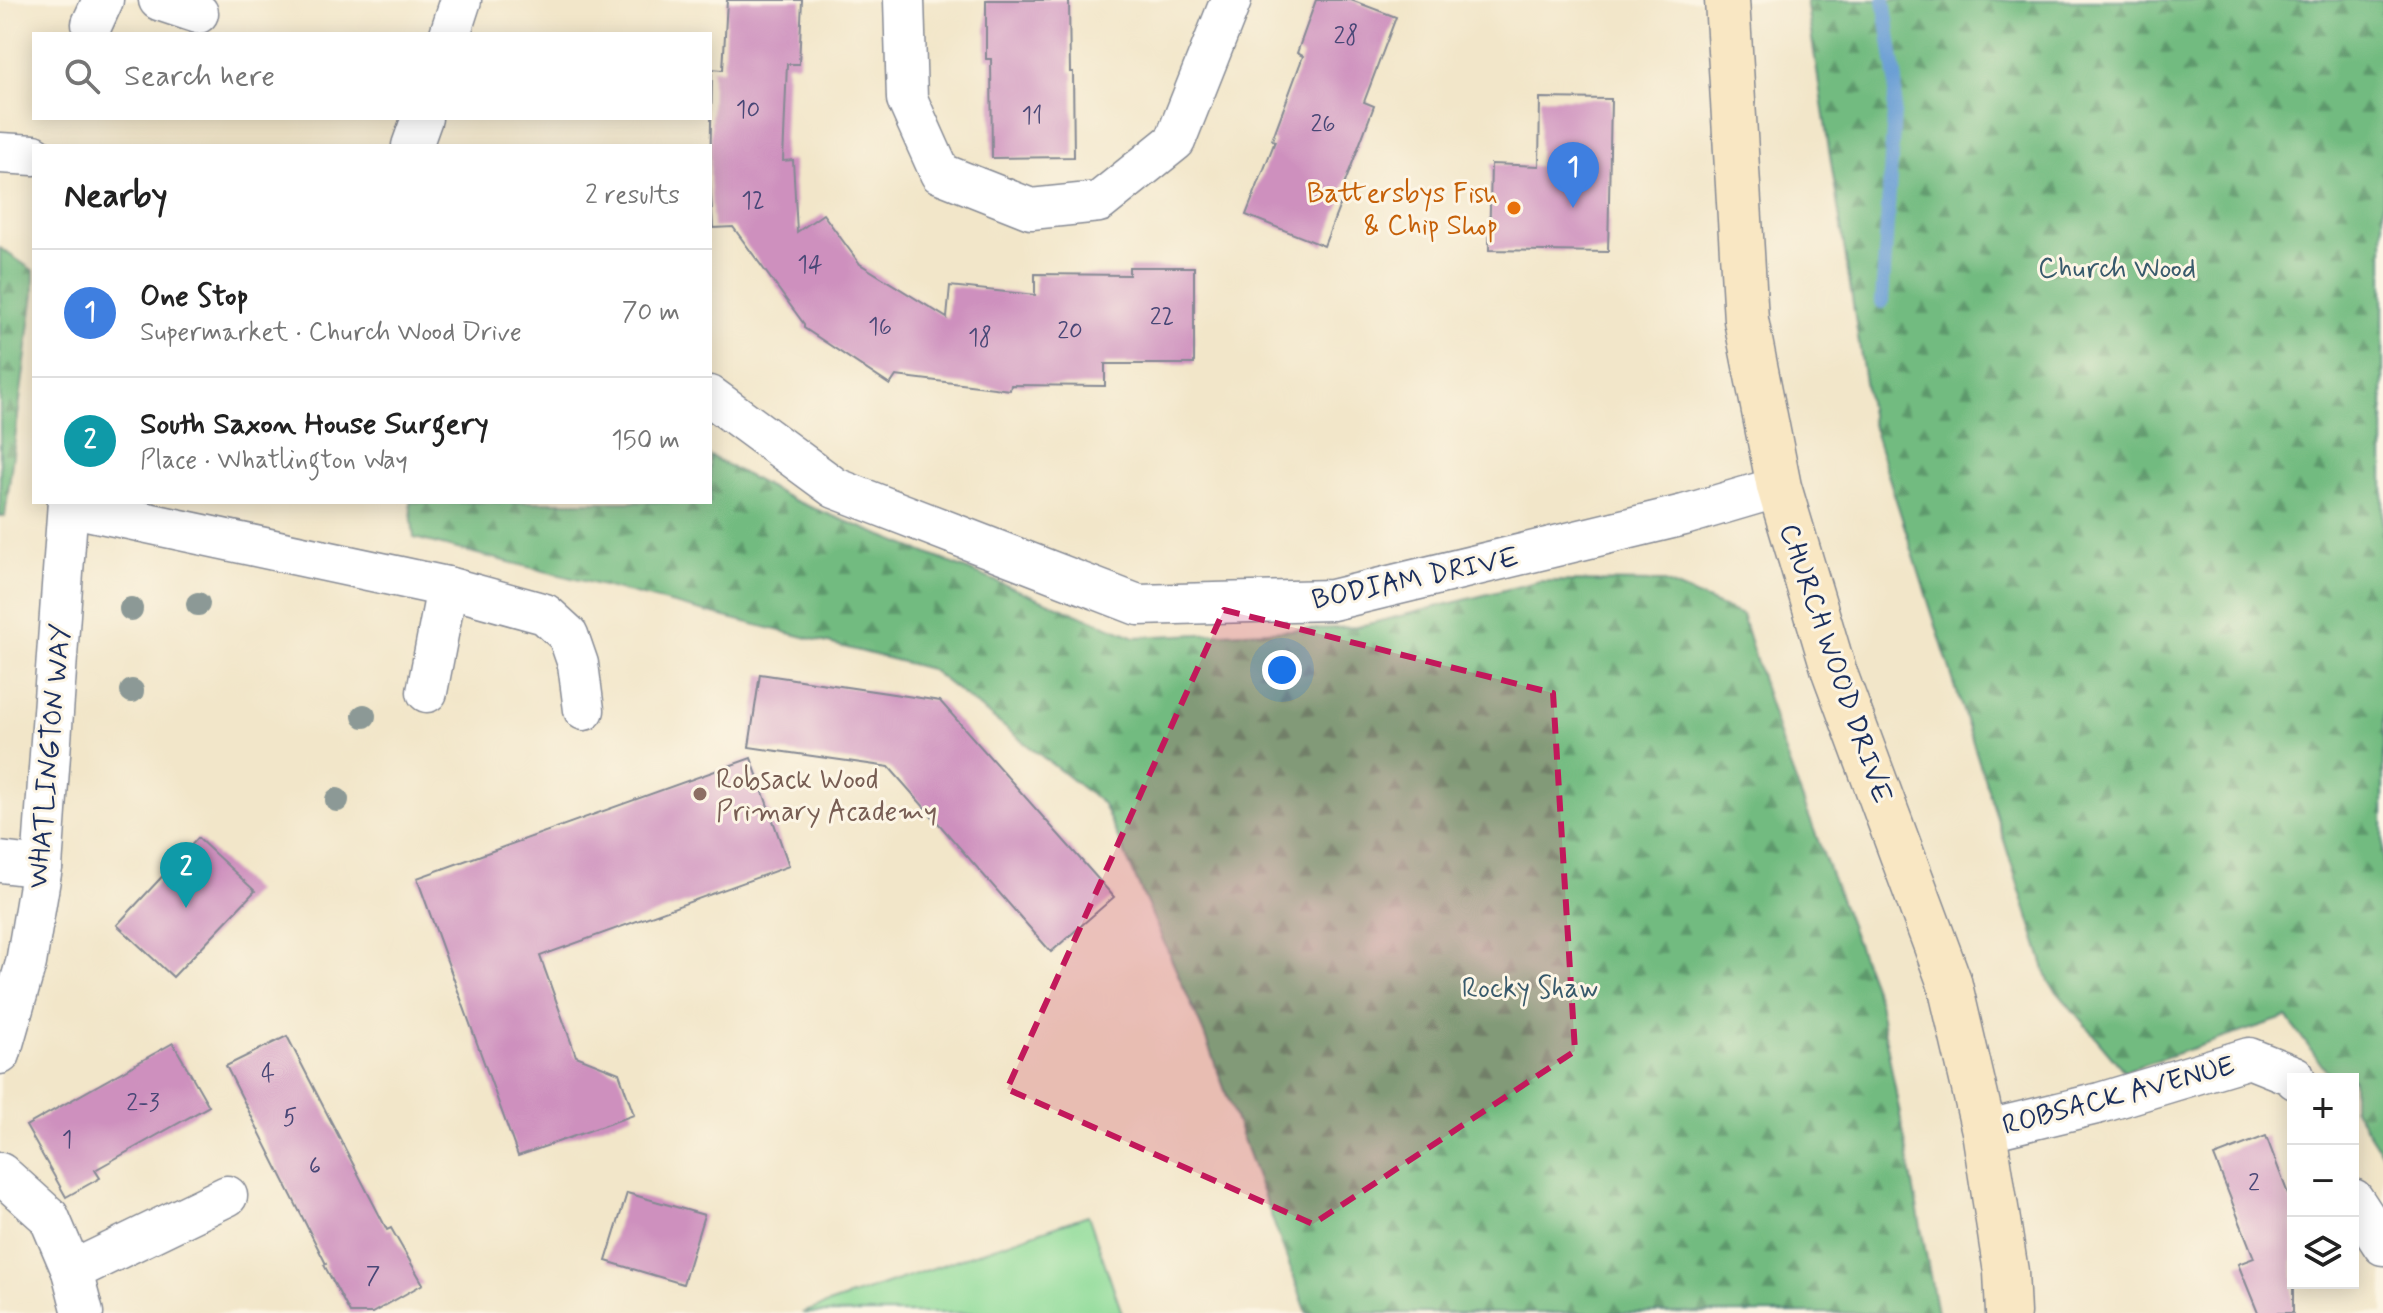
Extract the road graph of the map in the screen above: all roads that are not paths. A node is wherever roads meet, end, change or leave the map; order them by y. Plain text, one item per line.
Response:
1 (159, 0) edge
2 (461, 0) edge
3 (904, 0) edge
4 (1231, 0) edge
5 (1727, 0) edge
6 (198, 13) dead end
7 (451, 32) edge
8 (421, 120) edge
9 (413, 144) edge
10 (0, 153) edge
11 (32, 155) edge
12 (712, 397) edge
13 (1779, 487) junction
14 (68, 504) edge
15 (447, 587) junction
16 (427, 692) dead end
17 (584, 710) dead end
18 (0, 862) edge
19 (42, 867) junction
20 (0, 1054) edge
21 (2287, 1073) edge
22 (1984, 1131) junction
23 (0, 1173) edge
24 (227, 1196) dead end
25 (2359, 1208) edge
26 (2383, 1245) edge
27 (72, 1271) junction
28 (83, 1313) edge
29 (2008, 1313) edge

1 - 6 street
2 - 7 street
3 - 4 street
5 - 13 street, CHURCH WOOD DRIVE
8 - 9 street
10 - 11 street
12 - 13 street, BODIAM DRIVE
13 - 22 street, CHURCH WOOD DRIVE
14 - 15 street
14 - 19 street, WHATLINGTON WAY
15 - 16 street
15 - 17 street
18 - 19 street
19 - 20 street, WHATLINGTON WAY
21 - 22 street, ROBSACK AVENUE
22 - 29 street, CHURCH WOOD DRIVE
23 - 27 street
24 - 27 street
25 - 26 street
27 - 28 street

